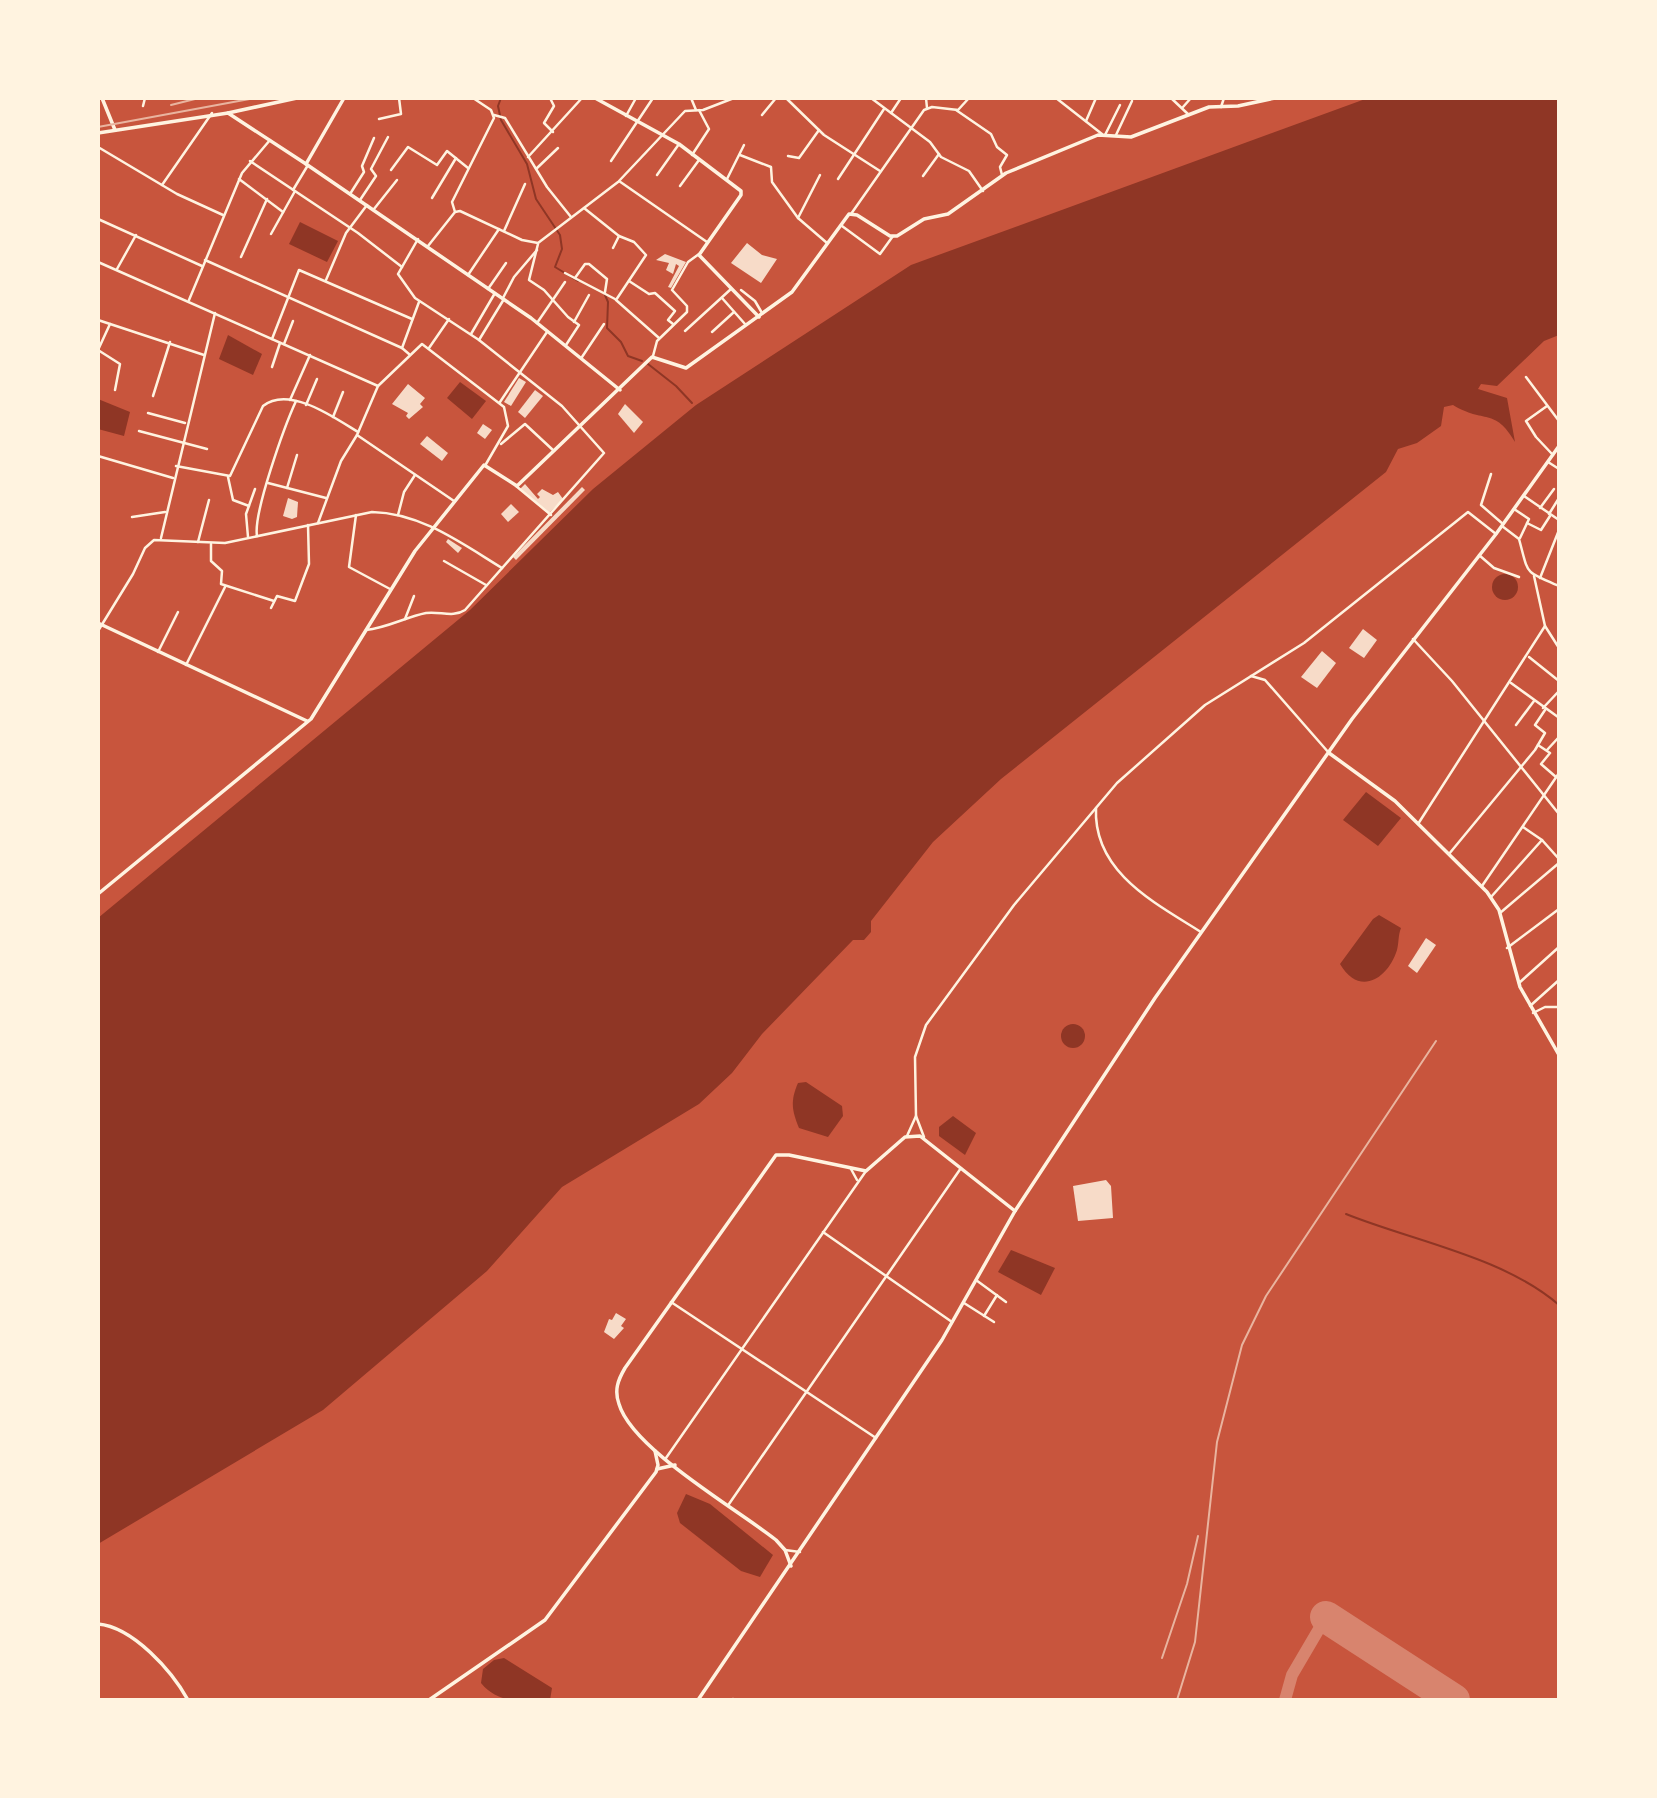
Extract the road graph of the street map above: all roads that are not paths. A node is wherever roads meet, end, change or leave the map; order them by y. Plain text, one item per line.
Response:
1 (102, 98) edge
2 (145, 98) edge
3 (297, 98) edge
4 (344, 98) edge
5 (399, 98) edge
6 (473, 98) edge
7 (550, 98) edge
8 (582, 98) edge
9 (595, 98) edge
10 (636, 98) edge
11 (653, 98) edge
12 (691, 98) edge
13 (734, 98) edge
14 (776, 98) edge
15 (786, 98) edge
16 (871, 98) edge
17 (883, 98) edge
18 (901, 98) edge
19 (926, 98) edge
20 (970, 98) edge
21 (1056, 98) edge
22 (1096, 98) edge
23 (1171, 98) edge
24 (1191, 98) edge
25 (1224, 98) edge
26 (1275, 98) edge
27 (1132, 101) dead end
28 (1251, 101) edge
29 (879, 105) junction
30 (1120, 105) dead end
31 (143, 106) dead end
32 (1183, 107) junction
33 (1221, 107) junction
34 (927, 108) junction
35 (884, 109) junction
36 (697, 110) junction
37 (956, 110) junction
38 (212, 113) junction
39 (228, 113) junction
40 (891, 114) junction
41 (494, 115) junction
42 (762, 115) dead end
43 (1189, 115) junction
44 (626, 116) junction
45 (380, 119) dead end
46 (638, 122) junction
47 (1086, 122) junction
48 (910, 127) junction
49 (115, 130) junction
50 (818, 130) junction
51 (553, 132) junction
52 (98, 133) edge
53 (1104, 135) junction
54 (663, 136) junction
55 (388, 137) dead end
56 (1116, 137) junction
57 (374, 138) dead end
58 (270, 140) junction
59 (679, 144) junction
60 (744, 145) dead end
61 (98, 147) edge
62 (558, 148) dead end
63 (939, 154) junction
64 (692, 155) junction
65 (740, 155) junction
66 (853, 155) junction
67 (788, 156) dead end
68 (528, 157) junction
69 (456, 158) junction
70 (699, 160) junction
71 (250, 161) junction
72 (611, 161) dead end
73 (307, 165) junction
74 (469, 169) junction
75 (536, 169) junction
76 (391, 170) dead end
77 (880, 171) junction
78 (657, 175) dead end
79 (820, 175) dead end
80 (923, 176) dead end
81 (1002, 176) junction
82 (239, 179) junction
83 (838, 179) dead end
84 (397, 180) dead end
85 (619, 181) junction
86 (727, 181) junction
87 (525, 184) dead end
88 (162, 185) junction
89 (680, 186) dead end
90 (294, 190) junction
91 (983, 191) junction
92 (351, 194) junction
93 (432, 198) dead end
94 (267, 199) junction
95 (360, 200) junction
96 (367, 205) junction
97 (584, 208) junction
98 (374, 209) junction
99 (284, 212) junction
100 (455, 212) junction
101 (851, 214) junction
102 (223, 215) junction
103 (571, 218) junction
104 (797, 218) junction
105 (98, 219) edge
106 (841, 225) junction
107 (351, 228) junction
108 (499, 229) junction
109 (505, 231) junction
110 (271, 234) dead end
111 (136, 235) junction
112 (620, 236) junction
113 (893, 236) junction
114 (418, 239) junction
115 (707, 242) junction
116 (538, 243) junction
117 (828, 244) junction
118 (428, 246) junction
119 (613, 248) dead end
120 (537, 250) junction
121 (699, 254) junction
122 (241, 257) dead end
123 (205, 260) junction
124 (98, 262) edge
125 (506, 262) dead end
126 (202, 266) junction
127 (402, 267) junction
128 (117, 270) junction
129 (565, 273) dead end
130 (468, 275) junction
131 (575, 278) junction
132 (326, 280) junction
133 (629, 281) junction
134 (565, 282) dead end
135 (488, 289) junction
136 (732, 289) junction
137 (741, 290) dead end
138 (605, 292) junction
139 (495, 293) junction
140 (589, 295) dead end
141 (288, 296) junction
142 (722, 298) junction
143 (503, 299) junction
144 (189, 300) junction
145 (616, 300) junction
146 (419, 301) junction
147 (552, 301) junction
148 (734, 312) junction
149 (215, 313) junction
150 (761, 316) junction
151 (412, 319) junction
152 (449, 319) junction
153 (98, 320) edge
154 (293, 321) dead end
155 (574, 322) junction
156 (537, 323) junction
157 (110, 324) junction
158 (604, 324) dead end
159 (674, 325) junction
160 (747, 326) junction
161 (685, 331) dead end
162 (548, 332) junction
163 (712, 332) dead end
164 (471, 334) junction
165 (659, 338) junction
166 (272, 339) junction
167 (479, 340) junction
168 (170, 342) junction
169 (282, 344) junction
170 (566, 345) junction
171 (402, 348) junction
172 (429, 348) junction
173 (98, 350) edge
174 (409, 354) junction
175 (204, 355) junction
176 (310, 355) junction
177 (653, 356) junction
178 (582, 357) junction
179 (272, 367) dead end
180 (520, 373) junction
181 (1526, 377) dead end
182 (317, 379) dead end
183 (377, 386) junction
184 (115, 390) dead end
185 (620, 390) junction
186 (343, 392) dead end
187 (153, 396) dead end
188 (290, 400) junction
189 (296, 401) junction
190 (500, 402) junction
191 (306, 405) junction
192 (1547, 406) junction
193 (148, 413) dead end
194 (333, 417) junction
195 (1559, 421) edge
196 (186, 424) junction
197 (580, 426) junction
198 (139, 431) dead end
199 (358, 434) junction
200 (182, 443) junction
201 (499, 445) junction
202 (1559, 446) edge
203 (207, 449) dead end
204 (554, 452) junction
205 (297, 454) dead end
206 (1553, 455) junction
207 (98, 456) edge
208 (1548, 462) junction
209 (485, 464) junction
210 (176, 466) junction
211 (1559, 470) edge
212 (1491, 474) dead end
213 (415, 475) junction
214 (228, 477) junction
215 (173, 478) junction
216 (268, 483) junction
217 (516, 486) junction
218 (287, 488) junction
219 (255, 489) dead end
220 (1554, 489) dead end
221 (1524, 496) junction
222 (326, 498) junction
223 (1559, 498) edge
224 (209, 500) dead end
225 (454, 501) junction
226 (249, 506) junction
227 (1540, 508) junction
228 (1514, 509) junction
229 (165, 512) junction
230 (1550, 514) junction
231 (356, 515) junction
232 (398, 515) junction
233 (551, 515) junction
234 (132, 517) dead end
235 (1559, 520) edge
236 (318, 523) junction
237 (1527, 523) junction
238 (308, 525) junction
239 (1502, 525) junction
240 (434, 527) junction
241 (1559, 530) edge
242 (1496, 534) junction
243 (257, 536) junction
244 (161, 538) junction
245 (249, 538) junction
246 (1519, 539) junction
247 (198, 542) junction
248 (211, 544) junction
249 (1479, 555) junction
250 (444, 561) dead end
251 (502, 568) junction
252 (1534, 576) junction
253 (1519, 577) dead end
254 (1540, 578) junction
255 (486, 585) junction
256 (225, 586) junction
257 (1559, 586) edge
258 (390, 589) junction
259 (414, 596) dead end
260 (275, 601) junction
261 (271, 608) dead end
262 (178, 612) dead end
263 (404, 621) junction
264 (100, 624) edge
265 (1545, 626) junction
266 (366, 630) junction
267 (98, 631) edge
268 (1413, 639) junction
269 (1559, 648) edge
270 (158, 652) junction
271 (1528, 657) junction
272 (186, 665) junction
273 (1266, 667) junction
274 (1248, 677) junction
275 (1265, 680) junction
276 (1559, 681) edge
277 (1511, 683) junction
278 (1559, 691) edge
279 (1534, 701) junction
280 (1544, 709) junction
281 (1558, 718) edge
282 (307, 721) junction
283 (1486, 723) junction
284 (1516, 725) dead end
285 (1559, 737) edge
286 (1538, 745) junction
287 (1546, 751) junction
288 (1329, 753) junction
289 (1520, 766) junction
290 (1558, 775) edge
291 (1544, 795) junction
292 (1096, 808) junction
293 (1559, 814) edge
294 (1418, 824) junction
295 (1523, 827) junction
296 (1542, 840) junction
297 (1449, 854) junction
298 (1559, 861) edge
299 (1482, 887) junction
300 (98, 894) edge
301 (1490, 898) junction
302 (1559, 909) edge
303 (1500, 914) junction
304 (1201, 932) junction
305 (1559, 947) edge
306 (1507, 948) junction
307 (1559, 980) edge
308 (1519, 983) junction
309 (1530, 1006) junction
310 (1559, 1007) edge
311 (1533, 1013) junction
312 (1559, 1055) edge
313 (916, 1116) junction
314 (907, 1136) junction
315 (923, 1137) junction
316 (851, 1168) junction
317 (961, 1168) junction
318 (866, 1171) junction
319 (857, 1181) junction
320 (1016, 1211) junction
321 (823, 1232) junction
322 (884, 1276) junction
323 (976, 1280) junction
324 (997, 1295) junction
325 (671, 1302) junction
326 (1006, 1302) dead end
327 (964, 1303) junction
328 (984, 1316) junction
329 (953, 1322) junction
330 (994, 1322) dead end
331 (742, 1348) junction
332 (804, 1391) junction
333 (876, 1438) junction
334 (655, 1450) junction
335 (666, 1458) junction
336 (675, 1465) junction
337 (657, 1469) junction
338 (729, 1504) junction
339 (785, 1550) junction
340 (800, 1552) junction
341 (791, 1566) junction
342 (98, 1624) edge
343 (188, 1700) edge
344 (429, 1700) edge
345 (698, 1700) edge

1 - 49 street
2 - 31 street
3 - 39 street
4 - 73 street
5 - 45 street
6 - 41 street
7 - 51 street
8 - 51 street
9 - 44 street
10 - 44 street
11 - 46 street
12 - 36 street
13 - 36 street
14 - 42 street
15 - 50 street
16 - 29 street
17 - 29 street
18 - 40 street
19 - 34 street
20 - 37 street
21 - 47 street
22 - 47 street
23 - 32 street
24 - 32 street
25 - 33 street
26 - 28 street
27 - 56 street
28 - 33 street
29 - 35 street
30 - 53 street
32 - 43 street
33 - 43 street
34 - 37 street
34 - 48 street
35 - 40 street
35 - 66 street
36 - 54 street
36 - 64 street
37 - 81 street
38 - 39 street
38 - 49 street
38 - 88 street
39 - 58 street
40 - 48 street
41 - 68 street
41 - 74 street
43 - 56 street
44 - 46 street
46 - 54 street
46 - 72 street
47 - 53 street
48 - 63 street
48 - 77 street
49 - 52 street
50 - 66 street
50 - 67 street
51 - 68 street
53 - 56 street
53 - 81 street
54 - 59 street
54 - 85 street
55 - 95 street
57 - 92 street
58 - 71 street
58 - 73 street
59 - 64 street
59 - 78 street
60 - 65 street
61 - 88 street
62 - 75 street
63 - 80 street
63 - 91 street
64 - 70 street
65 - 86 street
65 - 104 street
66 - 77 street
66 - 83 street
68 - 75 street
69 - 74 street
69 - 76 street
69 - 93 street
70 - 86 street
70 - 89 street
71 - 82 street
71 - 90 street
73 - 90 street
73 - 92 street
74 - 100 street
75 - 103 street
77 - 101 street
79 - 104 street
81 - 91 street
82 - 94 street
82 - 102 street
84 - 98 street
85 - 97 street
85 - 115 street
86 - 115 street
87 - 109 street
88 - 102 street
90 - 99 street
90 - 107 street
91 - 113 street
92 - 95 street
94 - 99 street
94 - 122 street
95 - 96 street
96 - 98 street
96 - 107 street
97 - 103 street
97 - 112 street
98 - 114 street
99 - 110 street
100 - 108 street
100 - 118 street
101 - 106 street
101 - 113 street
102 - 123 street
103 - 116 street
104 - 117 street
105 - 111 street
106 - 113 street
106 - 117 street
107 - 127 street
107 - 132 street
108 - 109 street
108 - 130 street
109 - 116 street
111 - 126 street
111 - 128 street
112 - 119 street
112 - 133 street
114 - 118 street
114 - 127 street
115 - 121 street
116 - 120 street
117 - 150 street
118 - 130 street
120 - 143 street
120 - 147 street
121 - 136 street
121 - 159 street
123 - 126 street
123 - 141 street
124 - 128 street
125 - 135 street
126 - 144 street
127 - 146 street
128 - 144 street
129 - 131 street
130 - 135 street
131 - 138 street
131 - 138 street
132 - 141 street
132 - 151 street
133 - 145 street
133 - 159 street
134 - 147 street
135 - 139 street
136 - 142 street
136 - 150 street
137 - 150 street
138 - 145 street
139 - 143 street
139 - 164 street
140 - 155 street
141 - 166 street
141 - 171 street
142 - 148 street
142 - 161 street
143 - 156 street
143 - 167 street
144 - 149 street
145 - 165 street
146 - 151 street
146 - 152 street
147 - 155 street
147 - 156 street
148 - 160 street
148 - 163 street
149 - 166 street
149 - 175 street
150 - 160 street
151 - 171 street
152 - 164 street
152 - 172 street
153 - 157 street
154 - 169 street
155 - 170 street
156 - 162 street
157 - 168 street
157 - 173 street
158 - 178 street
159 - 165 street
160 - 177 street
162 - 170 street
162 - 180 street
164 - 167 street
165 - 177 street
166 - 169 street
167 - 180 street
168 - 175 street
168 - 187 street
169 - 176 street
169 - 179 street
170 - 178 street
171 - 174 street
172 - 174 street
172 - 190 street
173 - 184 street
174 - 183 street
175 - 196 street
176 - 183 street
176 - 188 street
177 - 185 street
178 - 185 street
180 - 190 street
180 - 197 street
181 - 192 street
182 - 191 street
183 - 199 street
185 - 197 street
186 - 194 street
188 - 189 street
188 - 214 street
189 - 191 street
189 - 216 street
190 - 201 street
191 - 194 street
192 - 195 street
192 - 206 street
193 - 196 street
194 - 199 street
196 - 200 street
197 - 204 street
197 - 233 street
198 - 200 street
199 - 213 street
199 - 222 street
200 - 203 street
200 - 210 street
201 - 204 street
201 - 209 street
202 - 206 street
204 - 217 street
205 - 218 street
206 - 208 street
207 - 215 street
208 - 211 street
208 - 221 street
209 - 217 street
209 - 225 street
210 - 214 street
210 - 215 street
212 - 239 street
213 - 225 street
213 - 232 street
214 - 226 street
215 - 229 street
216 - 218 street
216 - 243 street
217 - 233 street
218 - 222 street
219 - 226 street
220 - 227 street
221 - 227 street
221 - 228 street
222 - 236 street
223 - 230 street
224 - 247 street
225 - 240 street
226 - 245 street
227 - 230 street
228 - 237 street
228 - 239 street
229 - 234 street
229 - 244 street
230 - 235 street
230 - 237 street
231 - 232 street
231 - 236 street
231 - 258 street
232 - 240 street
233 - 251 street
236 - 238 street
237 - 246 street
238 - 243 street
238 - 260 street
239 - 242 street
239 - 246 street
240 - 251 street
240 - 258 street
241 - 254 street
242 - 249 street
242 - 273 street
243 - 245 street
244 - 247 street
244 - 264 street
245 - 248 street
246 - 252 street
247 - 248 street
248 - 256 street
249 - 253 street
249 - 268 street
250 - 255 street
251 - 255 street
252 - 254 street
252 - 265 street
254 - 257 street
255 - 263 street
256 - 260 street
256 - 272 street
258 - 266 street
259 - 263 street
260 - 261 street
262 - 270 street
263 - 266 street
264 - 267 street
264 - 270 street
265 - 269 street
265 - 271 street
266 - 282 street
268 - 283 street
268 - 288 street
270 - 272 street
271 - 276 street
271 - 277 street
272 - 282 street
273 - 274 street
273 - 275 street
274 - 275 street
274 - 292 street
275 - 288 street
277 - 279 street
277 - 283 street
278 - 280 street
279 - 280 street
279 - 284 street
280 - 281 street
280 - 286 street
282 - 300 street
283 - 289 street
283 - 294 street
285 - 287 street
286 - 287 street
286 - 289 street
287 - 290 street
288 - 294 street
288 - 304 street
289 - 291 street
289 - 297 street
290 - 291 street
291 - 293 street
291 - 295 street
292 - 304 street
292 - 313 street
294 - 297 street
295 - 296 street
295 - 299 street
296 - 298 street
296 - 301 street
297 - 299 street
298 - 303 street
299 - 301 street
301 - 303 street
302 - 306 street
303 - 306 street
304 - 320 street
305 - 308 street
306 - 308 street
307 - 309 street
308 - 309 street
309 - 311 street
310 - 311 street
311 - 312 street
313 - 314 street
313 - 315 street
314 - 315 street
314 - 318 street
315 - 317 street
316 - 318 street
316 - 319 street
316 - 325 street
317 - 320 street
317 - 322 street
318 - 319 street
319 - 321 street
320 - 323 street
321 - 322 street
321 - 331 street
322 - 329 street
322 - 332 street
323 - 324 street
323 - 327 street
324 - 326 street
324 - 328 street
325 - 331 street
325 - 334 street
327 - 328 street
327 - 329 street
328 - 330 street
329 - 333 street
331 - 332 street
331 - 335 street
332 - 333 street
332 - 338 street
333 - 340 street
334 - 335 street
334 - 337 street
335 - 336 street
336 - 337 street
336 - 338 street
337 - 344 street
338 - 339 street
339 - 340 street
339 - 341 street
340 - 341 street
341 - 345 street
342 - 343 street

